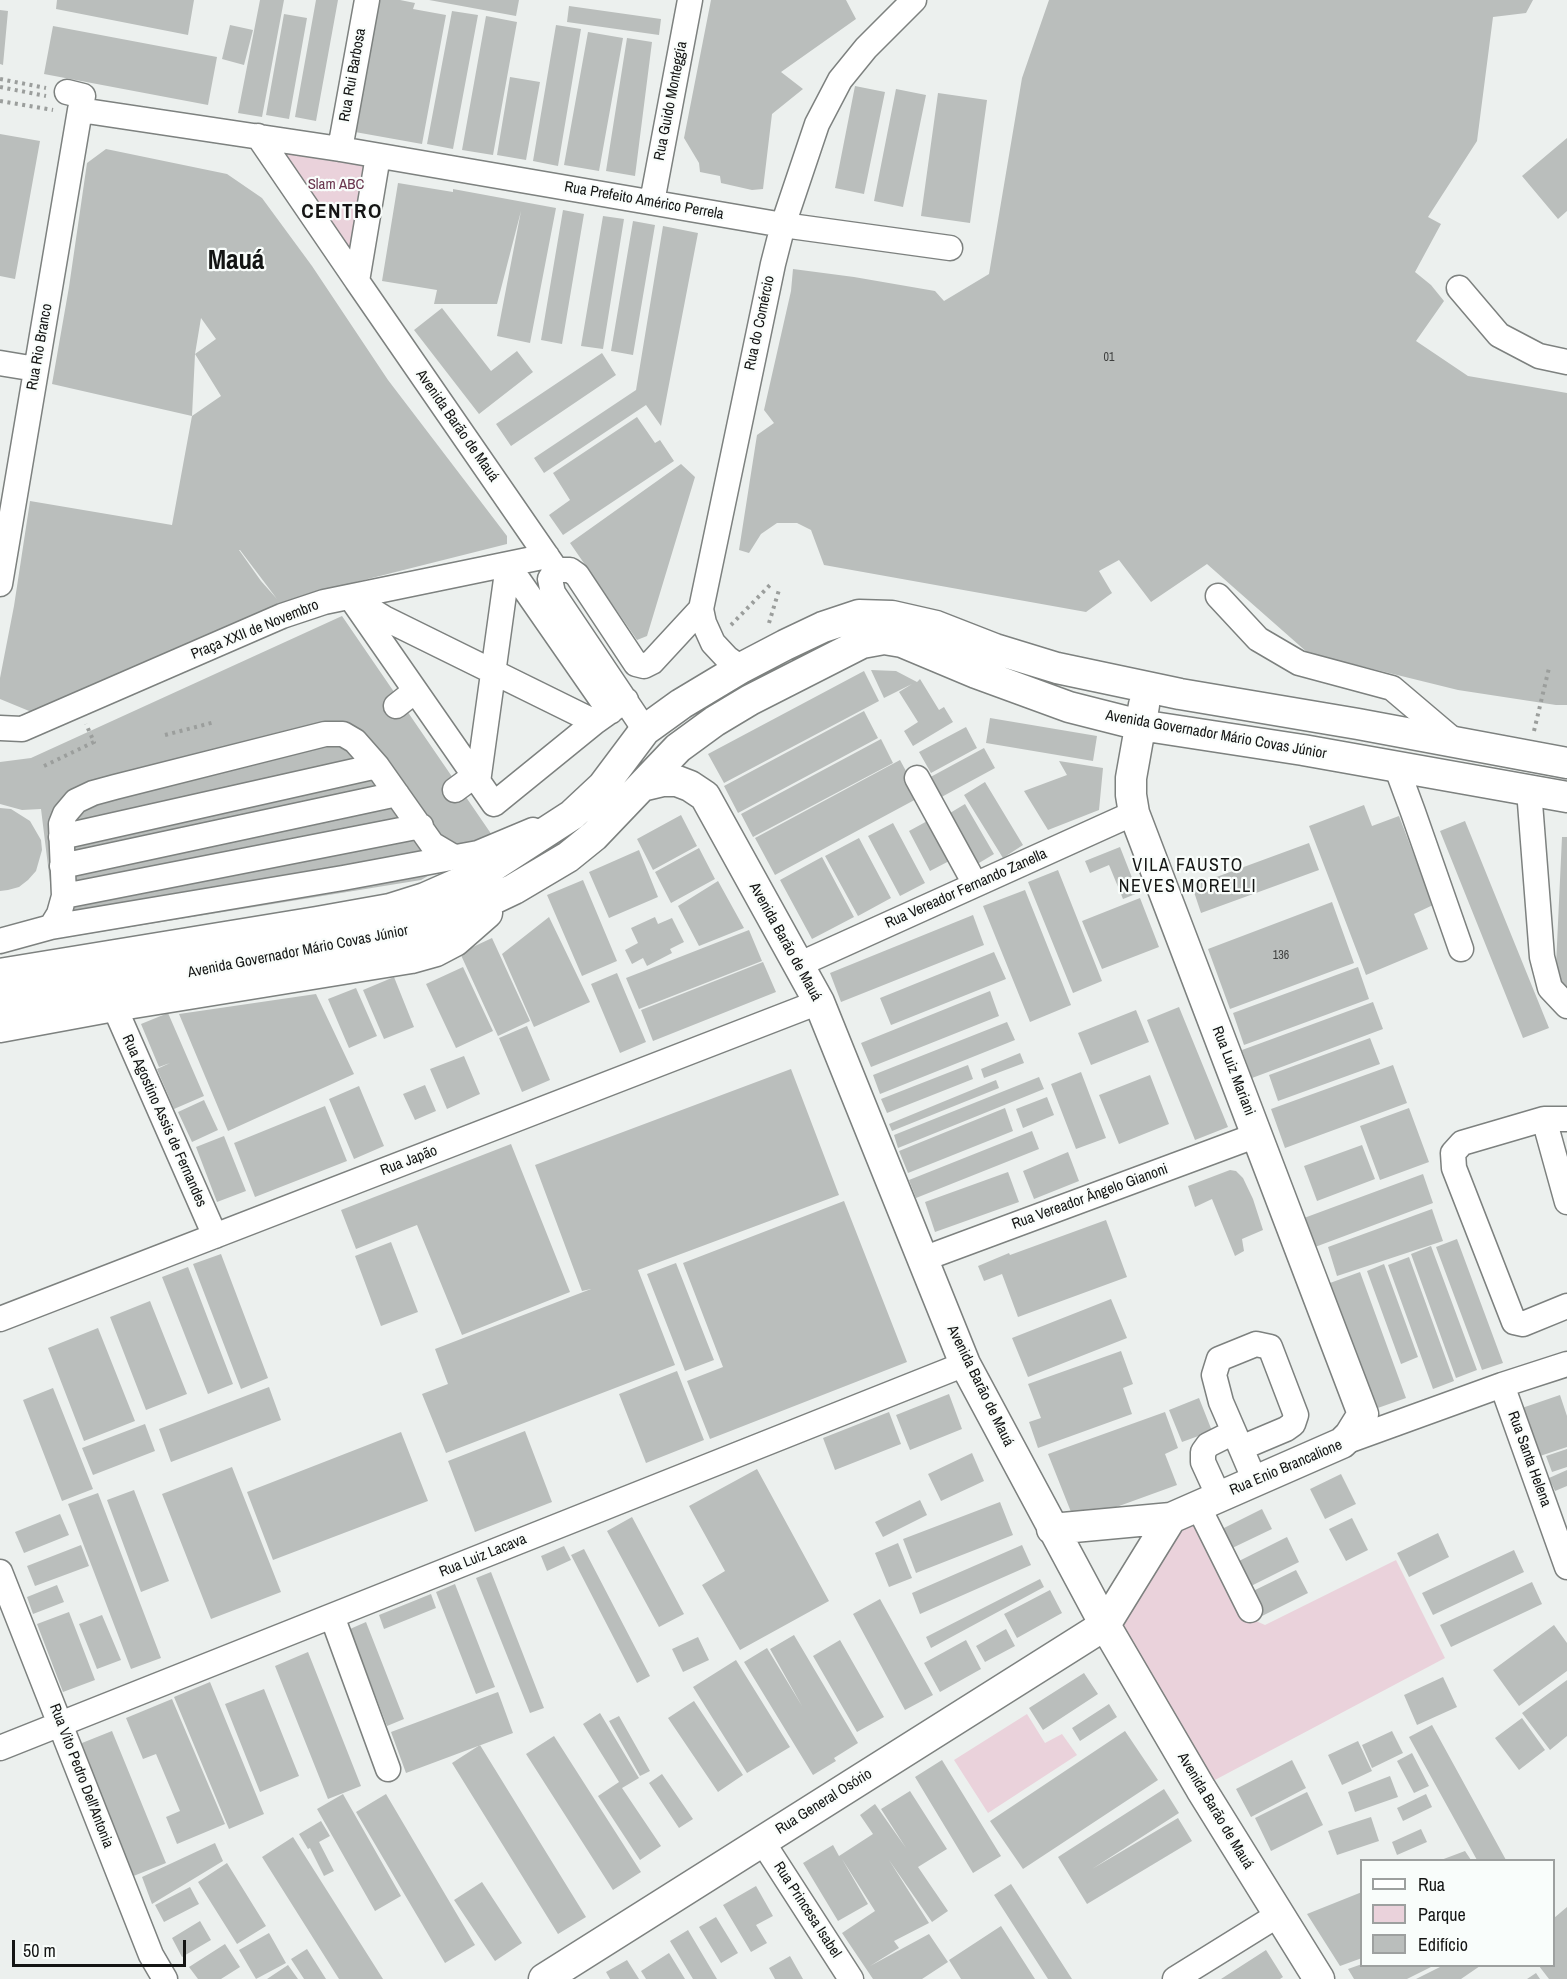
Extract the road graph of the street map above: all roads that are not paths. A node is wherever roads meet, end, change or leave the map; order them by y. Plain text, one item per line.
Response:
1 (367, 0) edge
2 (690, 0) edge
3 (914, 0) edge
4 (66, 103) joint
5 (258, 136) junction
6 (340, 150) junction
7 (378, 156) junction
8 (652, 202) junction
9 (783, 225) junction
10 (950, 248) dead end
11 (357, 281) junction
12 (1459, 288) dead end
13 (1567, 362) edge
14 (0, 363) edge
15 (36, 369) junction
16 (552, 563) junction
17 (508, 565) junction
18 (0, 584) edge
19 (1218, 596) dead end
20 (351, 598) junction
21 (701, 609) junction
22 (741, 668) junction
23 (493, 672) junction
24 (1147, 687) junction
25 (415, 691) junction
26 (396, 706) dead end
27 (610, 712) junction
28 (1140, 725) junction
29 (5, 728) edge
30 (645, 730) junction
31 (1458, 744) junction
32 (1303, 750) junction
33 (1567, 763) edge
34 (376, 766) junction
35 (1396, 766) junction
36 (917, 778) dead end
37 (469, 783) junction
38 (642, 786) junction
39 (1529, 790) junction
40 (397, 794) junction
41 (1567, 797) edge
42 (1134, 813) junction
43 (572, 815) junction
44 (421, 826) junction
45 (61, 837) junction
46 (454, 857) junction
47 (62, 866) junction
48 (975, 884) junction
49 (514, 889) junction
50 (64, 896) junction
51 (51, 927) junction
52 (352, 930) junction
53 (0, 941) edge
54 (1461, 949) dead end
55 (798, 965) junction
56 (0, 974) edge
57 (819, 1002) junction
58 (0, 1003) edge
59 (114, 1006) junction
60 (1567, 1006) edge
61 (0, 1027) edge
62 (1555, 1119) edge
63 (1257, 1135) junction
64 (1567, 1202) edge
65 (215, 1236) junction
66 (923, 1259) junction
67 (1567, 1306) edge
68 (0, 1319) edge
69 (965, 1364) junction
70 (1567, 1364) edge
71 (1502, 1385) junction
72 (1363, 1414) junction
73 (1403, 1421) junction
74 (1342, 1443) junction
75 (1256, 1481) junction
76 (1209, 1502) junction
77 (1171, 1518) junction
78 (1052, 1529) junction
79 (1567, 1567) edge
80 (0, 1572) edge
81 (1250, 1610) dead end
82 (332, 1616) junction
83 (1105, 1625) junction
84 (61, 1724) junction
85 (0, 1748) edge
86 (388, 1769) dead end
87 (762, 1841) junction
88 (1278, 1915) junction
89 (165, 1979) edge
90 (544, 1979) edge
91 (851, 1979) edge
92 (1175, 1979) edge
93 (1319, 1979) edge

1 - 6 street, Rua Rui Barbosa
2 - 8 street, Rua Guido Monteggia
3 - 9 street, Rua do Comércio
4 - 5 street, Rua Prefeito Américo Perrela
4 - 15 street, Rua Rio Branco
5 - 6 street, Rua Prefeito Américo Perrela
5 - 11 street, Avenida Barão de Mauá
6 - 7 street, Rua Prefeito Américo Perrela
7 - 8 street, Rua Prefeito Américo Perrela
7 - 11 street
8 - 9 street, Rua Prefeito Américo Perrela
9 - 10 street, Rua Prefeito Américo Perrela
9 - 21 street, Rua do Comércio
11 - 16 street, Avenida Barão de Mauá
12 - 13 street
14 - 15 street
15 - 18 street, Rua Rio Branco
16 - 17 street, Praça XXII de Novembro
16 - 21 street
16 - 27 street
17 - 20 street, Praça XXII de Novembro
17 - 23 street
17 - 27 street
19 - 31 street
20 - 23 street
20 - 25 street
20 - 29 street, Praça XXII de Novembro
21 - 22 street
22 - 24 main road, Avenida Governador Mário Covas Júnior
22 - 30 main road, Avenida Governador Mário Covas Júnior
23 - 27 street
23 - 37 street
24 - 28 main road, Rua Luiz Mariani
24 - 31 main road, Avenida Governador Mário Covas Júnior
25 - 26 street
25 - 37 street
27 - 30 street
27 - 37 street
28 - 32 main road, Avenida Governador Mário Covas Júnior
28 - 38 main road, Avenida Governador Mário Covas Júnior
28 - 42 main road, Rua Luiz Mariani
30 - 43 main road, Avenida Governador Mário Covas Júnior
31 - 32 main road
31 - 33 main road, Avenida Governador Mário Covas Júnior
32 - 35 main road, Avenida Governador Mário Covas Júnior
34 - 40 street
34 - 45 street
34 - 45 street
35 - 39 main road, Avenida Governador Mário Covas Júnior
35 - 54 street
36 - 48 street
38 - 49 main road, Avenida Governador Mário Covas Júnior
38 - 55 main road, Avenida Barão de Mauá
39 - 41 main road, Avenida Governador Mário Covas Júnior
39 - 60 street
40 - 44 street
40 - 47 street
42 - 48 street, Rua Vereador Fernando Zanella
42 - 63 main road, Rua Luiz Mariani
43 - 46 street
43 - 52 main road, Avenida Governador Mário Covas Júnior
44 - 46 street
44 - 50 street
45 - 47 street
46 - 51 street
47 - 50 street
48 - 55 street, Rua Vereador Fernando Zanella
49 - 52 main road, Avenida Governador Mário Covas Júnior
49 - 59 main road
50 - 51 street
51 - 53 street
52 - 56 main road, Avenida Governador Mário Covas Júnior
52 - 58 main road, Avenida Governador Mário Covas Júnior
55 - 57 main road, Avenida Barão de Mauá
57 - 65 street, Rua Japão
57 - 66 main road, Avenida Barão de Mauá
59 - 61 main road
59 - 65 street, Rua Agostino Assis de Fernandes
62 - 64 street
62 - 67 street
63 - 66 street, Rua Vereador Ângelo Gianoni
63 - 72 main road, Rua Luiz Mariani
65 - 68 street, Rua Japão
66 - 69 main road, Avenida Barão de Mauá
69 - 78 main road, Avenida Barão de Mauá
69 - 82 street, Rua Luiz Lacava
70 - 71 street, Rua Enio Brancalione
71 - 73 street, Rua Enio Brancalione
71 - 79 street, Rua Santa Helena
72 - 73 street, Rua Enio Brancalione
72 - 74 main road
73 - 74 street, Rua Enio Brancalione
74 - 75 main road, Rua Enio Brancalione
75 - 76 main road, Rua Enio Brancalione
75 - 76 street
76 - 77 main road, Rua Enio Brancalione
76 - 81 street
77 - 78 main road, Rua Enio Brancalione
77 - 83 main road
78 - 83 main road, Avenida Barão de Mauá
80 - 84 street, Rua Vito Pedro Dell'Antonia
82 - 84 street, Rua Luiz Lacava
82 - 86 street
83 - 87 main road, Rua General Osório
83 - 88 main road, Avenida Barão de Mauá
84 - 85 street, Rua Luiz Lacava
84 - 89 street, Rua Vito Pedro Dell'Antonia
87 - 90 main road, Rua General Osório
87 - 91 street, Rua Princesa Isabel
88 - 92 street
88 - 93 main road, Avenida Barão de Mauá

